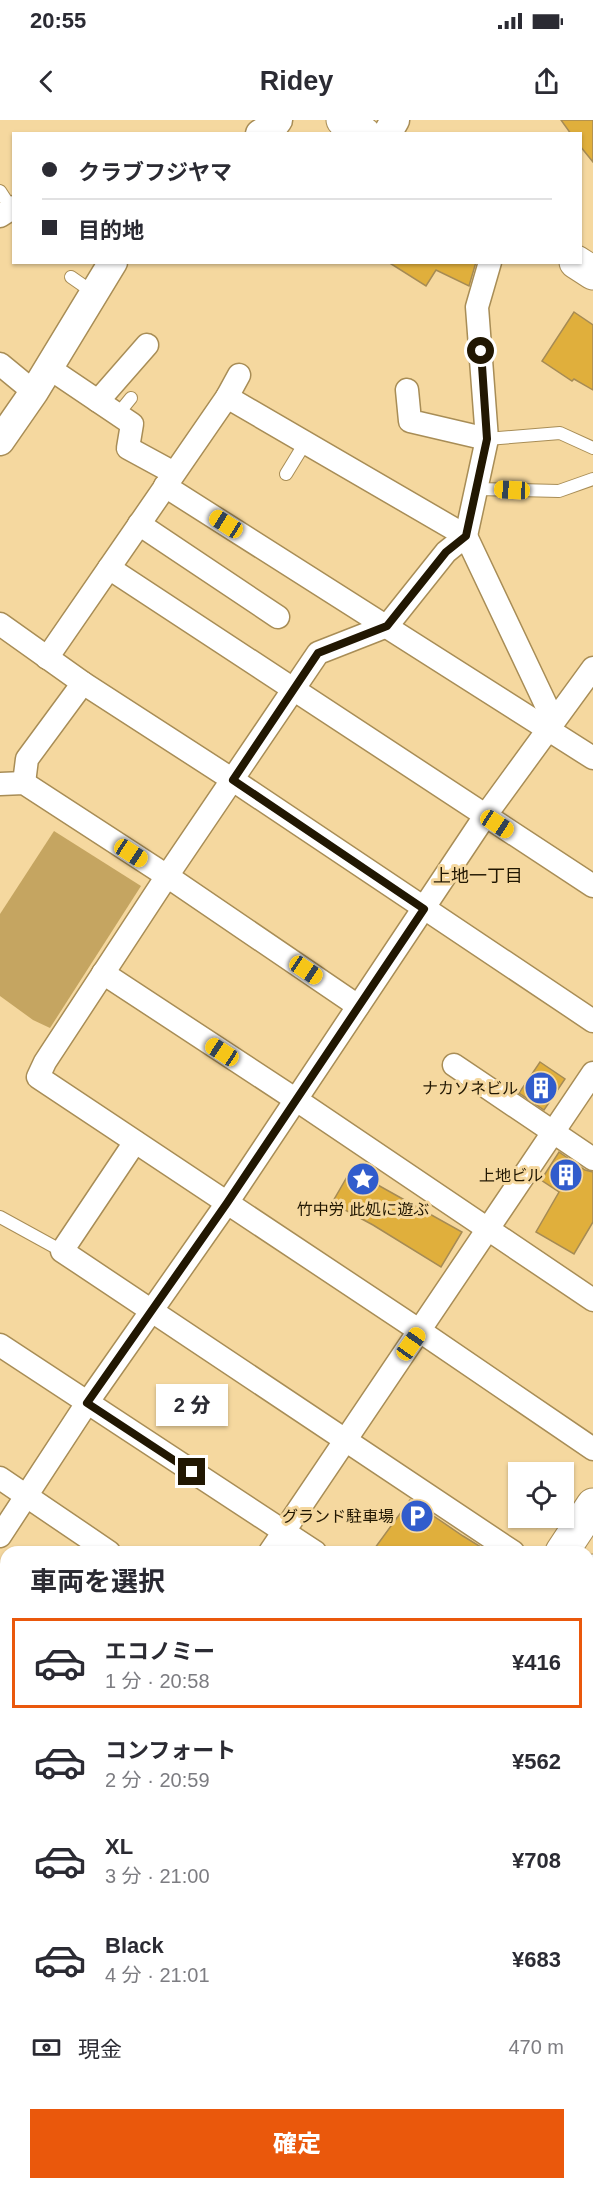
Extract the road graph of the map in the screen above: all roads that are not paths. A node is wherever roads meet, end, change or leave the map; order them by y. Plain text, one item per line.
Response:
1 (278, 120) edge
2 (343, 120) edge
3 (263, 132) edge
4 (361, 132) edge
5 (112, 264) edge
6 (489, 264) edge
7 (579, 264) edge
8 (593, 273) edge
9 (71, 277) dead end
10 (94, 293) junction
11 (147, 345) dead end
12 (0, 364) edge
13 (49, 368) junction
14 (239, 375) dead end
15 (407, 390) dead end
16 (34, 392) junction
17 (227, 397) junction
18 (98, 401) junction
19 (487, 439) junction
20 (0, 441) edge
21 (305, 443) junction
22 (593, 448) edge
23 (286, 474) dead end
24 (170, 479) junction
25 (593, 479) edge
26 (477, 489) junction
27 (139, 524) junction
28 (466, 536) junction
29 (109, 568) junction
30 (278, 617) dead end
31 (0, 624) edge
32 (387, 626) junction
33 (47, 658) junction
34 (593, 668) edge
35 (83, 683) junction
36 (294, 689) junction
37 (548, 728) junction
38 (593, 758) edge
39 (233, 780) junction
40 (24, 783) junction
41 (0, 784) edge
42 (485, 816) junction
43 (167, 876) junction
44 (593, 886) edge
45 (424, 909) junction
46 (104, 973) junction
47 (358, 1006) junction
48 (593, 1021) edge
49 (454, 1065) dead end
50 (593, 1073) edge
51 (295, 1100) junction
52 (553, 1132) junction
53 (135, 1142) junction
54 (593, 1159) edge
55 (227, 1203) junction
56 (0, 1217) edge
57 (489, 1229) junction
58 (62, 1251) junction
59 (593, 1300) edge
60 (152, 1312) junction
61 (420, 1331) junction
62 (0, 1345) edge
63 (87, 1403) junction
64 (345, 1442) junction
65 (593, 1449) edge
66 (0, 1478) edge
67 (27, 1496) junction
68 (593, 1505) edge
69 (284, 1532) junction
70 (0, 1536) edge
71 (100, 1546) edge
72 (274, 1546) edge
73 (306, 1546) edge
74 (504, 1546) edge
75 (566, 1546) edge

1 - 3 street
2 - 4 main road
5 - 10 street
6 - 19 street
7 - 8 main road
9 - 10 lane
10 - 13 street
11 - 18 street
12 - 16 street
13 - 16 street
13 - 18 street
14 - 17 street
15 - 19 street
16 - 20 street
17 - 21 street
17 - 24 street
18 - 24 street
19 - 22 lane
19 - 26 street
21 - 23 lane
21 - 28 street
24 - 27 street
24 - 32 street
25 - 26 lane
26 - 28 street
27 - 29 street
27 - 30 street
28 - 32 street
28 - 37 street
29 - 33 street
29 - 36 street
31 - 33 street
32 - 36 street
32 - 37 street
33 - 35 street
34 - 37 street
35 - 39 street
35 - 40 street
36 - 39 street
36 - 42 street
37 - 38 street
37 - 42 street
39 - 43 street
39 - 45 street
40 - 41 street
40 - 43 street
42 - 44 street
42 - 45 street
43 - 46 street
43 - 47 street
45 - 47 street
45 - 48 street
46 - 51 street
46 - 53 street
47 - 51 street
49 - 52 street
50 - 52 street
51 - 55 street
51 - 57 street
52 - 54 street
52 - 57 street
53 - 55 street
53 - 58 street
55 - 60 street
55 - 61 street
56 - 58 lane
57 - 59 street
57 - 61 street
58 - 60 street
60 - 63 street
60 - 64 street
61 - 64 street
61 - 65 street
62 - 63 street
63 - 67 street
63 - 69 street
64 - 69 street
64 - 74 street
66 - 67 street
67 - 70 street
67 - 71 street
68 - 75 main road
69 - 72 street
69 - 73 street

